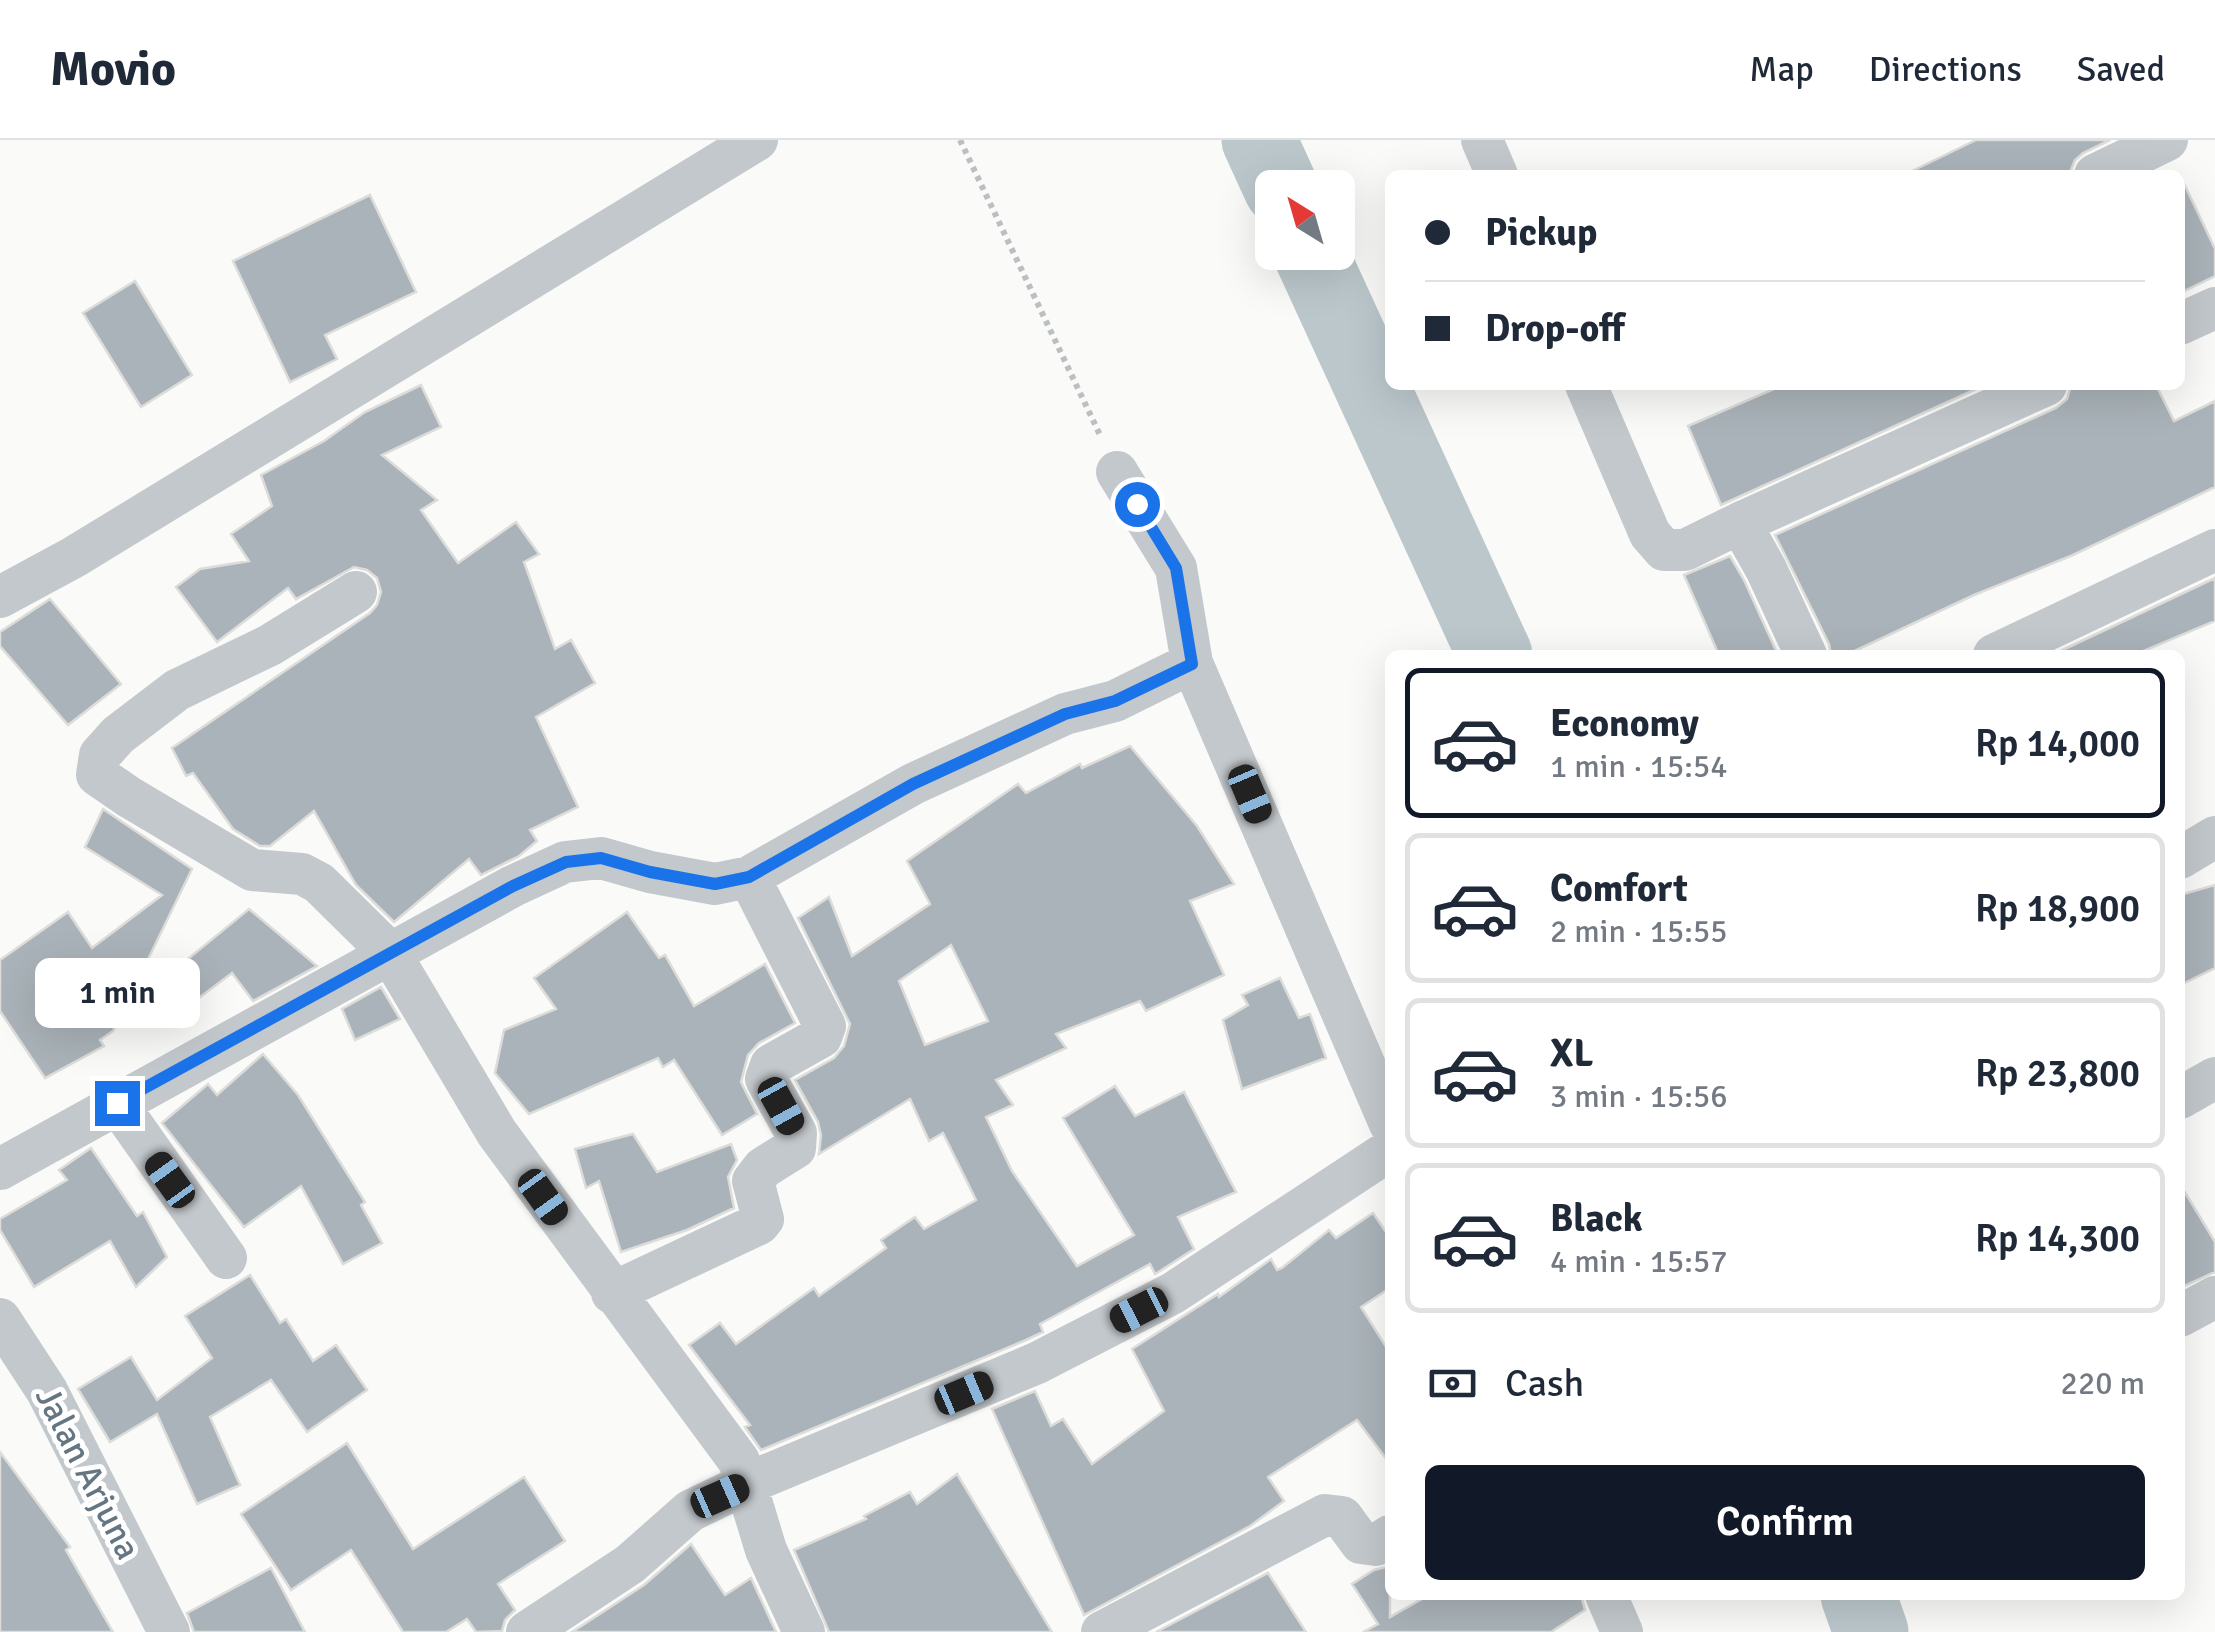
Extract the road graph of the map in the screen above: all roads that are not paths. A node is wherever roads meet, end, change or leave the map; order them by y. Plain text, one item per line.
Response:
1 (757, 140) edge
2 (1482, 140) edge
3 (2168, 140) edge
4 (1495, 170) edge
5 (2105, 170) edge
6 (2215, 308) edge
7 (2185, 322) edge
8 (1588, 390) edge
9 (2035, 390) edge
10 (1117, 472) road end
11 (1740, 523) junction
12 (2215, 550) edge
13 (356, 592) dead end
14 (0, 597) edge
15 (1804, 650) edge
16 (2005, 650) edge
17 (1192, 664) junction
18 (2215, 837) edge
19 (2185, 855) edge
20 (749, 877) junction
21 (390, 953) junction
22 (2215, 1078) edge
23 (2185, 1095) edge
24 (117, 1103) junction
25 (1385, 1112) edge
26 (1385, 1153) edge
27 (0, 1170) edge
28 (226, 1258) dead end
29 (612, 1292) junction
30 (2215, 1297) edge
31 (2185, 1313) edge
32 (2, 1328) edge
33 (748, 1484) junction
34 (1385, 1539) edge
35 (1608, 1600) edge
36 (169, 1632) edge
37 (527, 1632) edge
38 (804, 1632) edge
39 (1102, 1632) edge
40 (1622, 1632) edge

1 - 14 street
2 - 4 street
3 - 5 street
6 - 7 street
8 - 11 street
9 - 11 street
10 - 17 street
11 - 15 street
12 - 16 street
13 - 21 street
17 - 20 street
17 - 25 street
18 - 19 street
20 - 21 street
20 - 29 street
21 - 24 street
21 - 29 street
22 - 23 street
24 - 27 street
24 - 28 street
26 - 33 street
29 - 33 street
30 - 31 street
32 - 36 street, Jalan Arjuna
33 - 37 street
33 - 38 street
34 - 39 street
35 - 40 street

